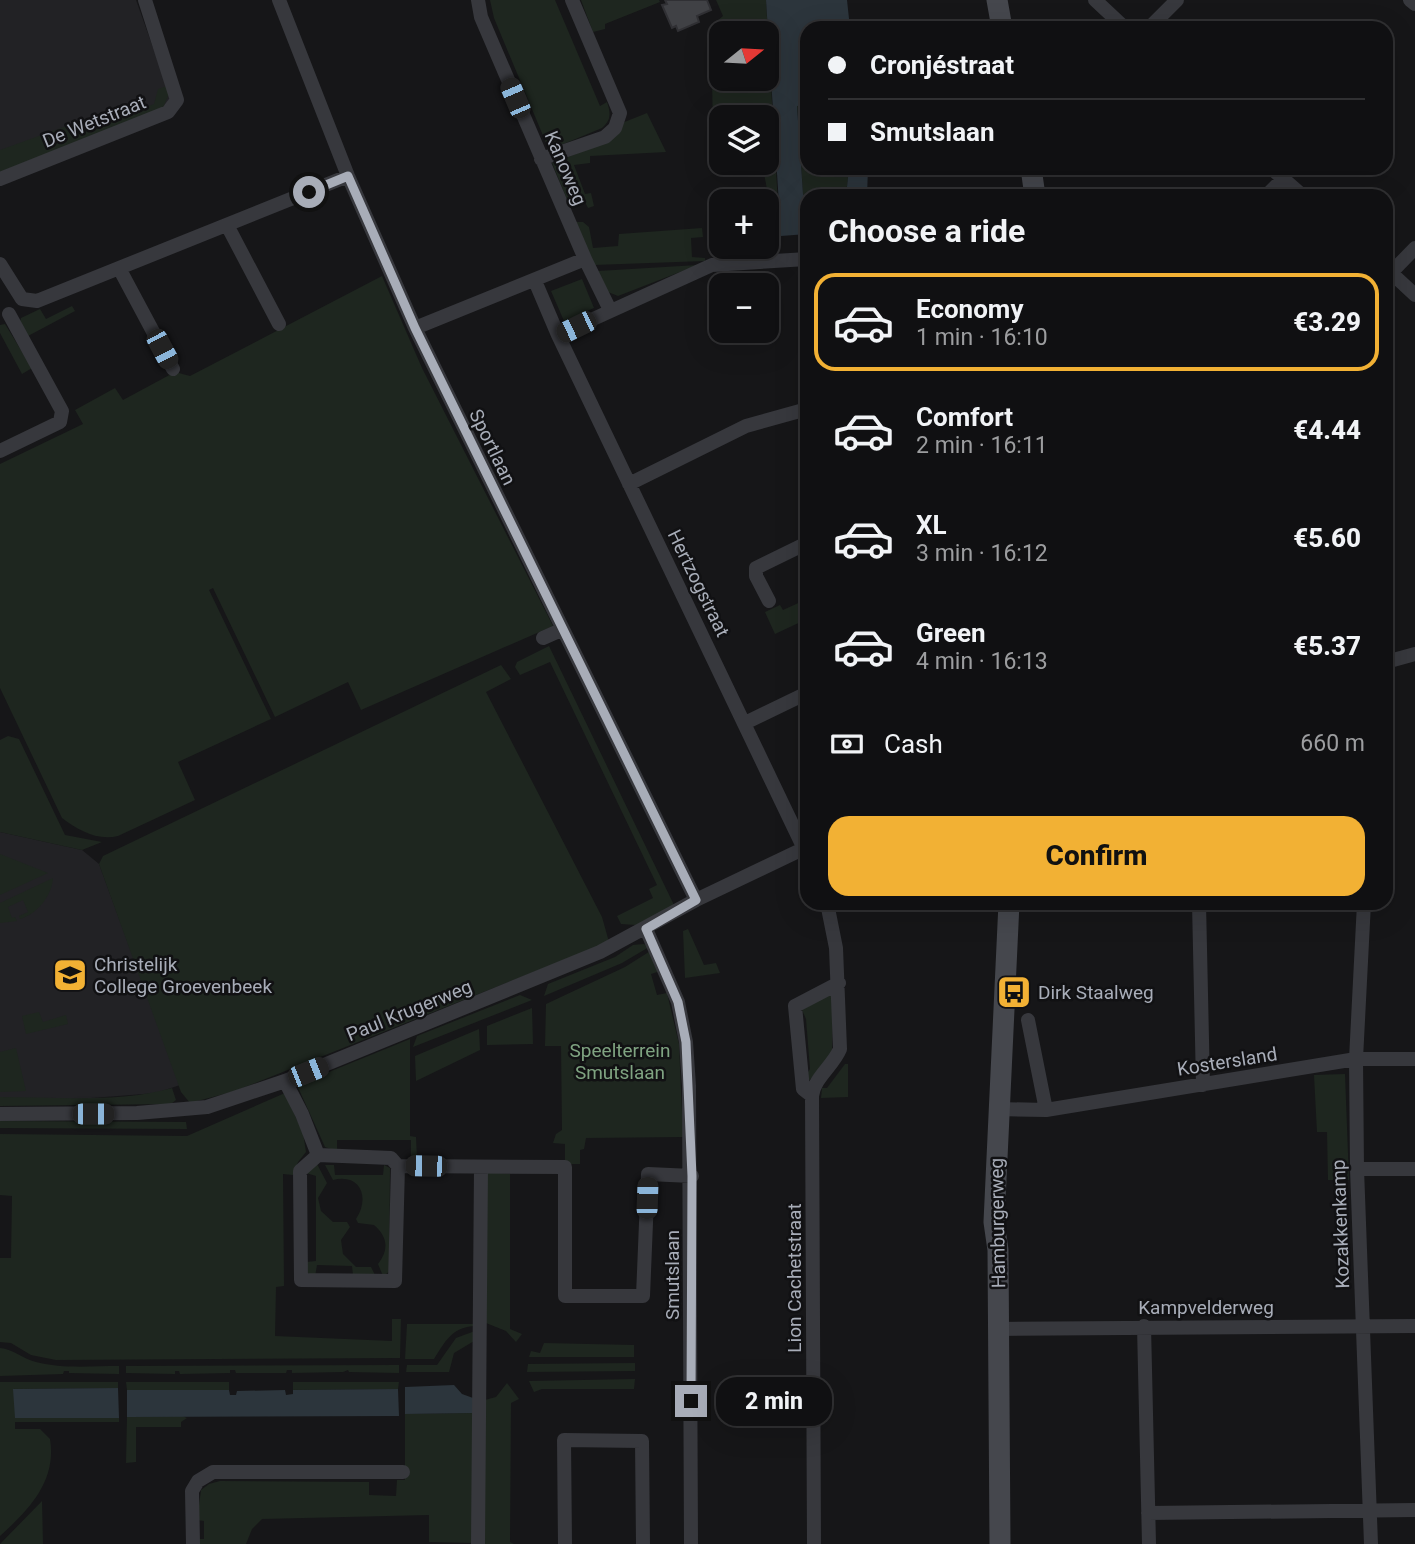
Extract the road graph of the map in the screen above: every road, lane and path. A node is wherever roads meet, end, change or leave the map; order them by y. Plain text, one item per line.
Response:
1 (145, 0) edge
2 (279, 0) edge
3 (478, 0) edge
4 (572, 0) edge
5 (998, 0) edge
6 (1013, 0) edge
7 (1094, 0) edge
8 (1177, 0) edge
9 (1410, 0) edge
10 (1415, 4) edge
11 (1001, 21) edge
12 (1012, 21) edge
13 (1117, 21) edge
14 (1156, 21) edge
15 (541, 159) junction
16 (1279, 175) edge
17 (348, 176) junction
18 (0, 179) edge
19 (1283, 179) junction
20 (1273, 189) edge
21 (1295, 189) edge
22 (227, 225) junction
23 (1415, 248) edge
24 (585, 259) junction
25 (800, 259) edge
26 (0, 264) edge
27 (119, 268) junction
28 (1393, 268) edge
29 (1393, 277) edge
30 (535, 281) junction
31 (1415, 295) edge
32 (22, 299) junction
33 (610, 310) junction
34 (5, 316) edge
35 (279, 324) dead end
36 (415, 328) junction
37 (558, 335) junction
38 (173, 369) dead end
39 (800, 411) edge
40 (0, 451) edge
41 (629, 484) junction
42 (800, 546) edge
43 (769, 601) dead end
44 (561, 630) junction
45 (543, 638) dead end
46 (1415, 654) edge
47 (1393, 660) edge
48 (800, 696) edge
49 (745, 723) junction
50 (800, 838) edge
51 (800, 853) edge
52 (696, 900) junction
53 (828, 910) edge
54 (1009, 910) edge
55 (1199, 910) edge
56 (1364, 910) edge
57 (646, 929) junction
58 (839, 984) junction
59 (1028, 1020) dead end
60 (1356, 1059) junction
61 (1415, 1059) edge
62 (285, 1081) junction
63 (1203, 1084) junction
64 (812, 1096) junction
65 (998, 1109) junction
66 (1046, 1110) junction
67 (0, 1114) edge
68 (318, 1155) junction
69 (398, 1166) junction
70 (481, 1167) junction
71 (1357, 1169) junction
72 (1415, 1169) edge
73 (692, 1176) junction
74 (1144, 1326) junction
75 (1362, 1326) junction
76 (1415, 1326) edge
77 (998, 1329) junction
78 (403, 1472) dead end
79 (1370, 1508) junction
80 (1415, 1510) edge
81 (1148, 1513) junction
82 (192, 1544) edge
83 (478, 1544) edge
84 (565, 1544) edge
85 (643, 1544) edge
86 (691, 1544) edge
87 (814, 1544) edge
88 (1000, 1544) edge
89 (1149, 1544) edge
90 (1371, 1544) edge

1 - 18 street, De Wetstraat
2 - 17 street, Sportlaan
3 - 15 street, Kanoweg
4 - 15 street
5 - 11 street
6 - 12 street
7 - 13 street
8 - 14 street
9 - 10 street
15 - 24 street, Kanoweg
16 - 19 street
17 - 22 street
17 - 36 street, Sportlaan
19 - 20 street
19 - 21 street
22 - 27 street
22 - 35 street
23 - 28 street
24 - 30 street
24 - 33 street, Kanoweg
25 - 33 street
26 - 32 street
27 - 32 street
27 - 38 street
29 - 31 street
30 - 36 street
30 - 37 street, Hertzogstraat
32 - 34 street
33 - 37 street
34 - 40 street
36 - 44 street, Sportlaan
37 - 41 street, Hertzogstraat
39 - 41 street
41 - 49 street, Hertzogstraat
42 - 43 street
44 - 45 street
44 - 52 street, Sportlaan
46 - 47 street
48 - 49 street
49 - 50 street, Hertzogstraat
51 - 52 street, Paul Krugerweg
52 - 57 street, Paul Krugerweg
53 - 58 street
54 - 65 street, Hamburgerweg
55 - 63 street
56 - 60 street, Kozakkenkamp
57 - 62 street, Paul Krugerweg
57 - 73 street, Smutslaan
58 - 64 street
58 - 64 street, Lion Cachetstraat
59 - 66 street
60 - 61 street, Kostersland
60 - 63 street, Kostersland
60 - 71 street, Kozakkenkamp
62 - 67 street, Paul Krugerweg
62 - 68 street
63 - 66 street, Kostersland
64 - 87 street, Lion Cachetstraat
65 - 66 street, Kostersland
65 - 77 street, Hamburgerweg
68 - 69 street
68 - 69 street
69 - 70 street
70 - 73 street
70 - 83 street
71 - 72 street
71 - 75 street, Kozakkenkamp
73 - 86 street, Smutslaan
74 - 75 street, Kampvelderweg
74 - 77 street, Kampvelderweg
74 - 81 street
75 - 76 street, Kampvelderweg
75 - 79 street, Kozakkenkamp
77 - 88 street, Hamburgerweg
78 - 82 street
79 - 80 street
79 - 81 street
79 - 90 street, Kozakkenkamp
81 - 89 street
84 - 85 street

